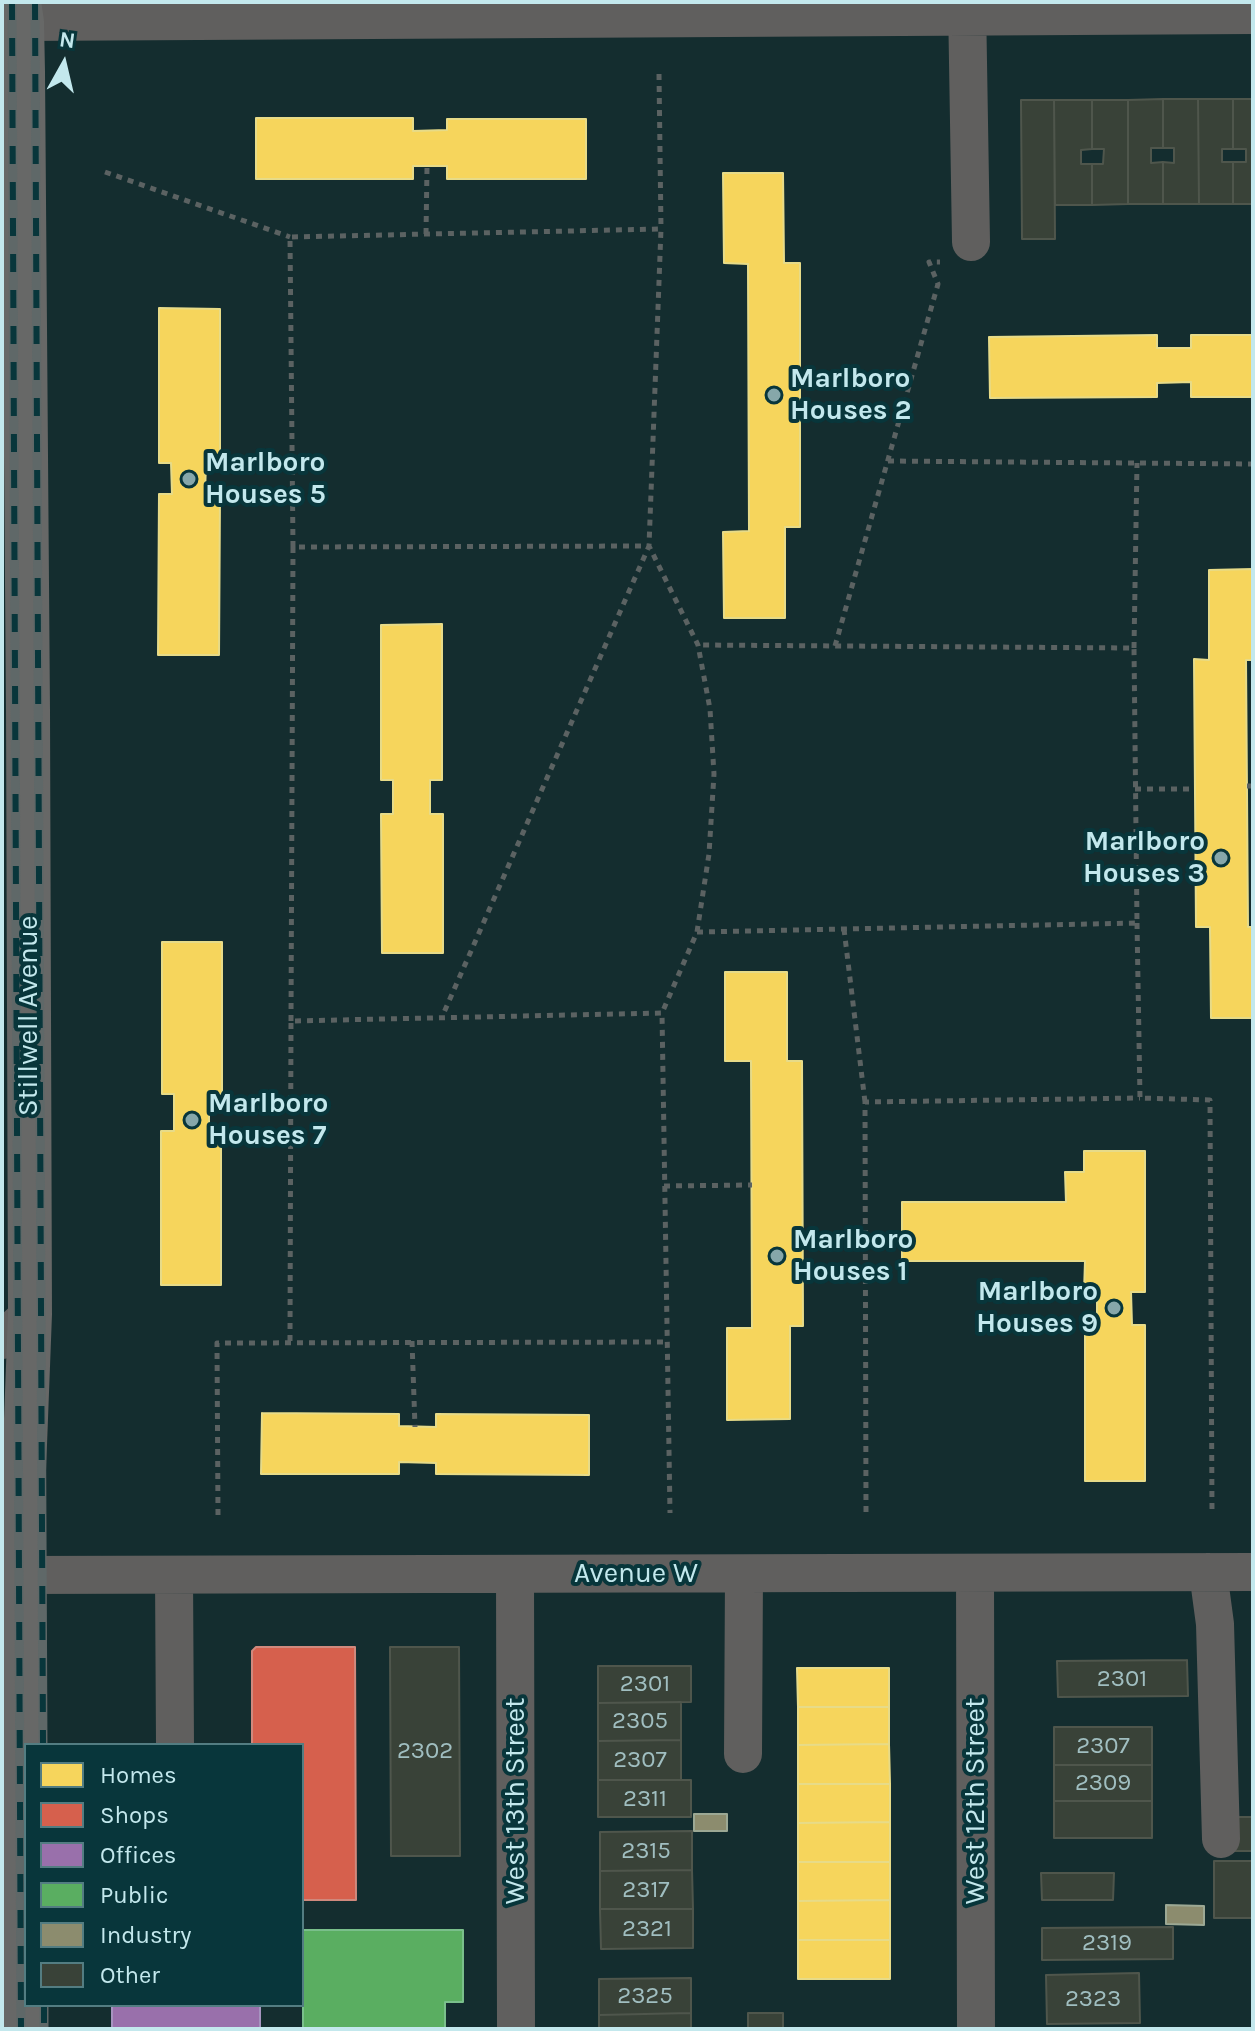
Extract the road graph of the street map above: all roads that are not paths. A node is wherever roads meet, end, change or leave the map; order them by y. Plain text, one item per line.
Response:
1 (967, 9) edge
2 (504, 11) edge
3 (20, 12) edge
4 (1253, 15) edge
5 (12, 80) edge
6 (971, 242) dead end
7 (15, 721) edge
8 (16, 1327) edge
9 (1208, 1572) junction
10 (1253, 1572) edge
11 (975, 1573) junction
12 (515, 1574) junction
13 (744, 1574) junction
14 (20, 1575) junction
15 (174, 1575) junction
16 (175, 1743) edge
17 (743, 1754) dead end
18 (23, 1832) edge
19 (1221, 1839) dead end
20 (11, 1972) edge
21 (20, 2029) edge
22 (516, 2029) edge
23 (976, 2029) edge

1 - 2 street
1 - 4 street
1 - 6 street
2 - 3 street
3 - 5 main road, Stillwell Avenue
5 - 7 main road, Stillwell Avenue
7 - 8 main road, Stillwell Avenue
8 - 14 main road, Stillwell Avenue
9 - 10 street, Avenue W
9 - 11 street, Avenue W
9 - 19 street
11 - 13 street, Avenue W
11 - 23 street, West 12th Street
12 - 13 street, Avenue W
12 - 15 street, Avenue W
12 - 22 street, West 13th Street
13 - 17 street
14 - 15 street, Avenue W
14 - 18 main road, Stillwell Avenue
15 - 16 street
18 - 20 main road, Stillwell Avenue
20 - 21 main road, Stillwell Avenue

